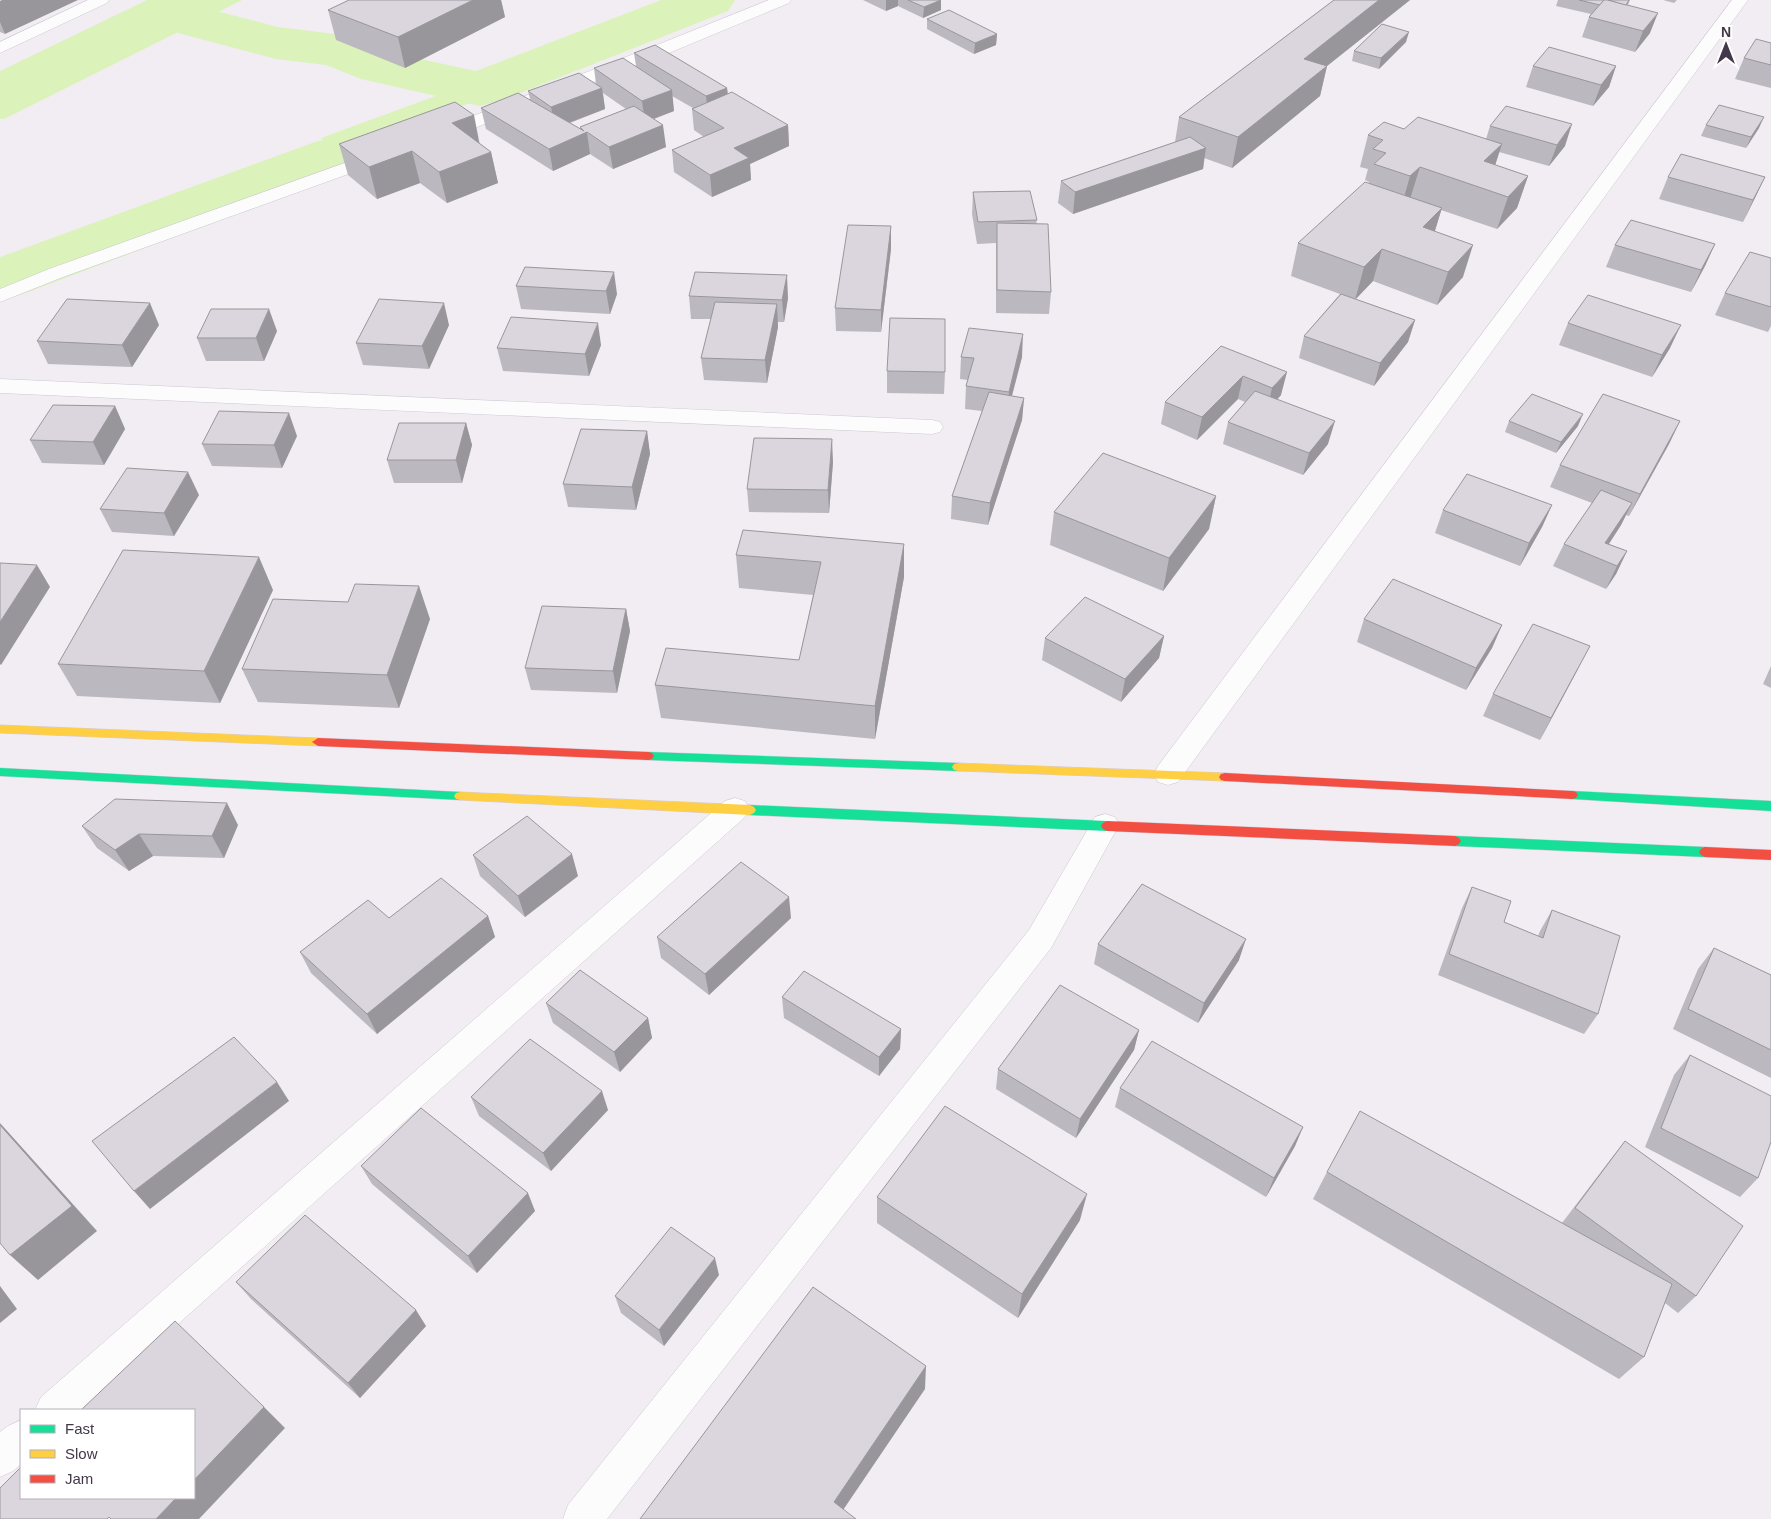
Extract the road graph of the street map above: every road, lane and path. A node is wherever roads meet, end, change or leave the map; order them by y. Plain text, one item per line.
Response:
1 (101, 0) edge
2 (783, 0) edge
3 (1740, 0) edge
4 (0, 48) edge
5 (419, 142) edge
6 (401, 149) edge
7 (0, 296) edge
8 (0, 386) edge
9 (932, 427) dead end
10 (0, 729) edge
11 (0, 772) edge
12 (1168, 774) junction
13 (1771, 806) edge
14 (735, 809) junction
15 (1105, 825) junction
16 (1771, 855) edge
17 (55, 1409) edge
18 (20, 1440) edge
19 (0, 1458) edge
20 (582, 1519) edge

1 - 4 street
2 - 5 street
3 - 12 street
6 - 7 street
8 - 9 street
10 - 12 main road
11 - 14 main road
12 - 13 main road
14 - 15 main road
14 - 17 street
15 - 16 main road
15 - 20 street
18 - 19 street

